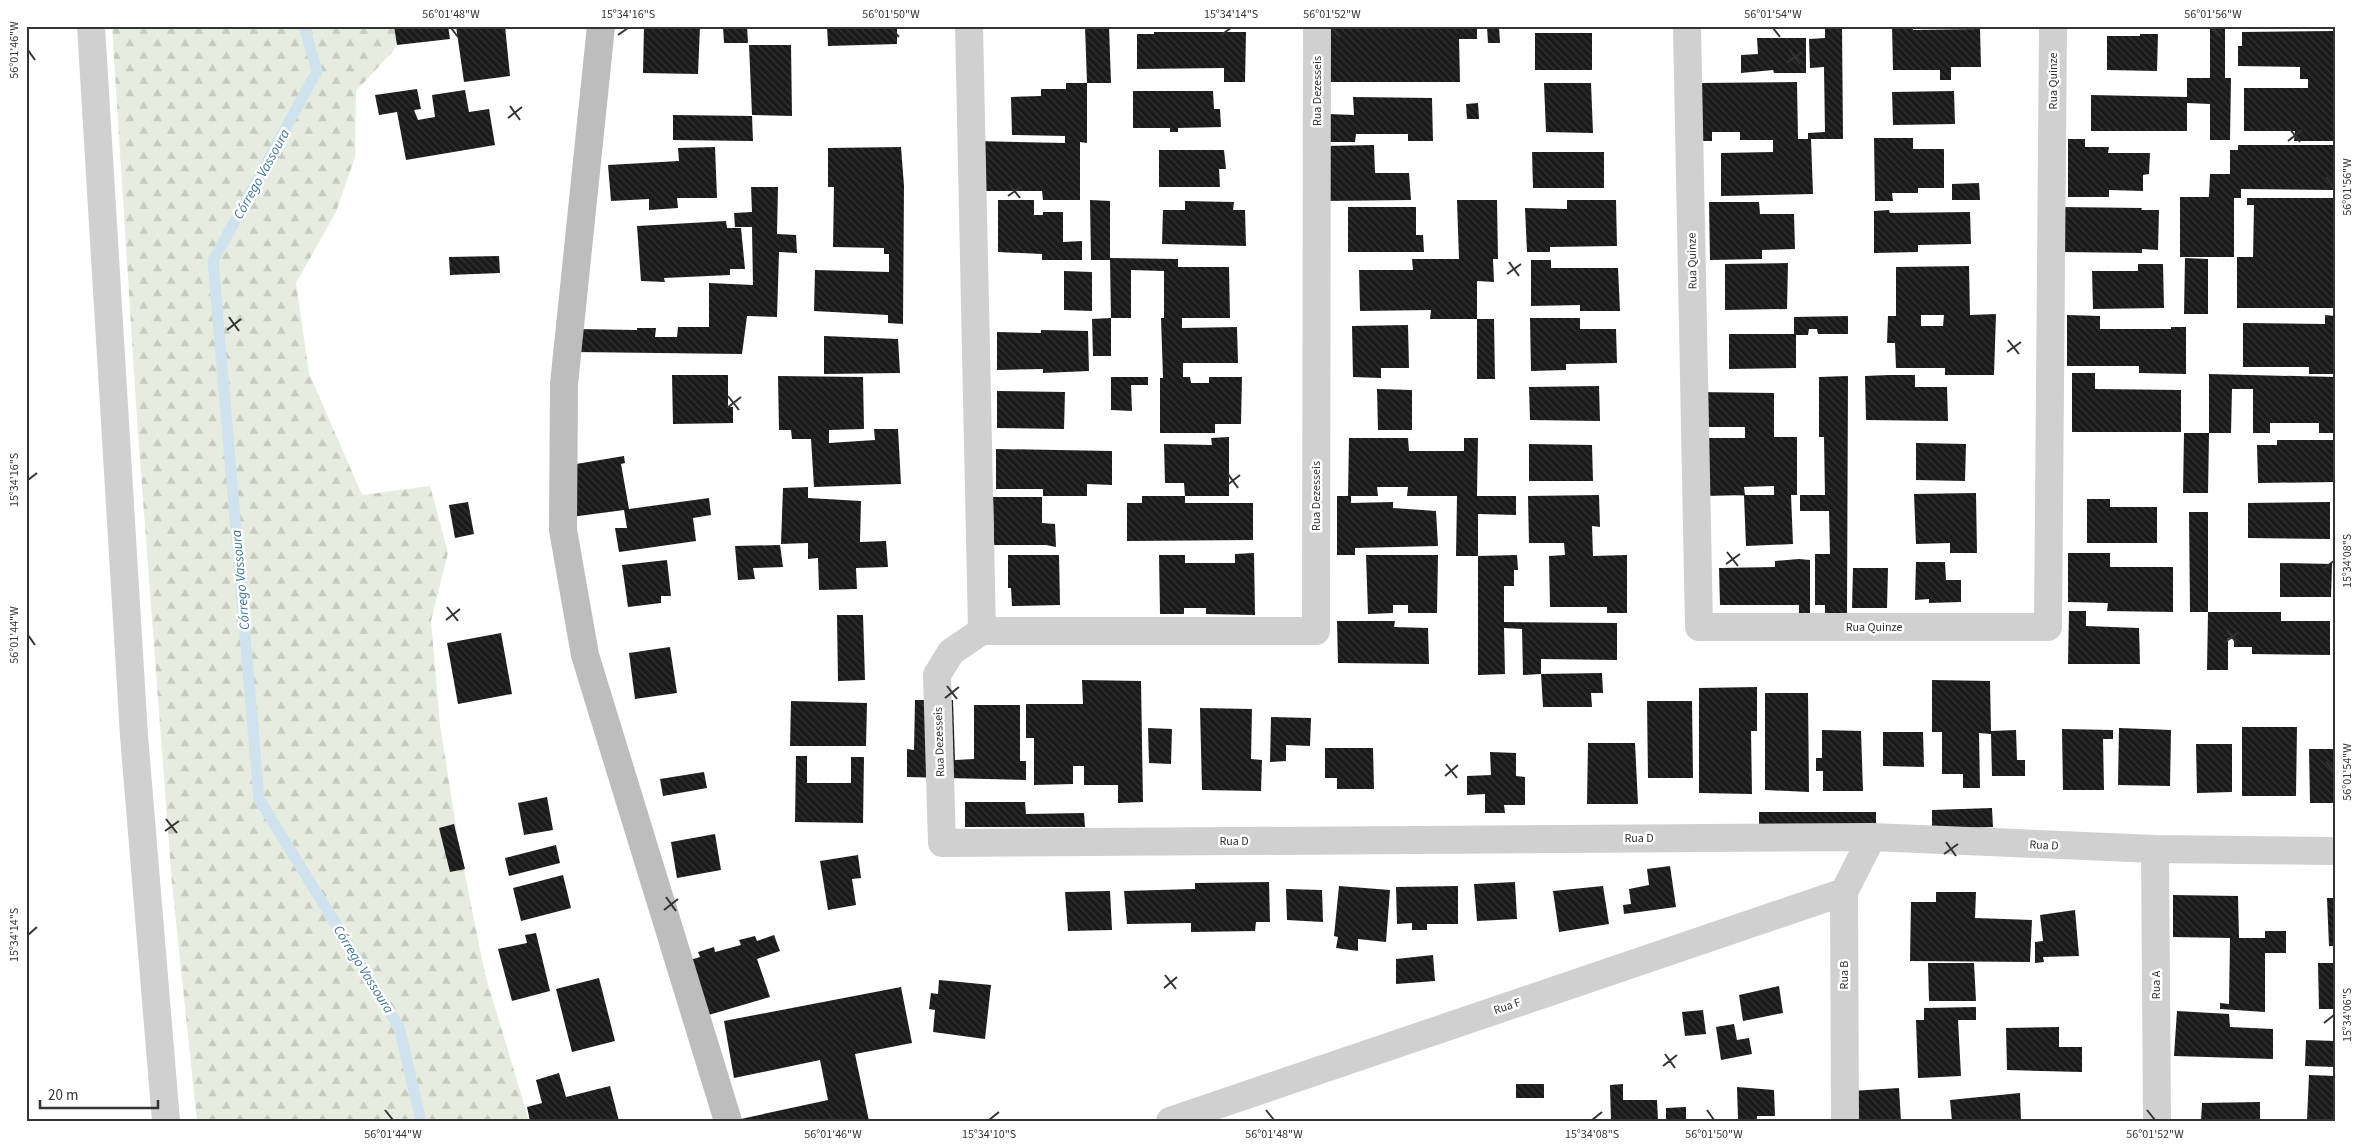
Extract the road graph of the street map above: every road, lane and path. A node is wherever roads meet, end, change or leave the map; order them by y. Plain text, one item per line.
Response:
1 (91, 26) edge
2 (601, 26) edge
3 (969, 26) edge
4 (1317, 26) edge
5 (1687, 26) edge
6 (2053, 26) edge
7 (982, 631) junction
8 (1872, 837) junction
9 (942, 843) joint
10 (2155, 850) junction
11 (2335, 851) edge
12 (1844, 892) junction
13 (166, 1121) edge
14 (728, 1121) edge
15 (1170, 1121) edge
16 (1845, 1121) edge
17 (2157, 1121) edge

1 - 13 street
2 - 14 main road
3 - 7 street
4 - 7 street, Rua Dezesseis
5 - 6 street, Rua Quinze
7 - 9 street, Rua Dezesseis
8 - 9 street, Rua D
8 - 10 street, Rua D
8 - 12 street, Rua B
10 - 11 street, Rua D
10 - 17 street, Rua A
12 - 15 street, Rua F
12 - 16 street, Rua B

